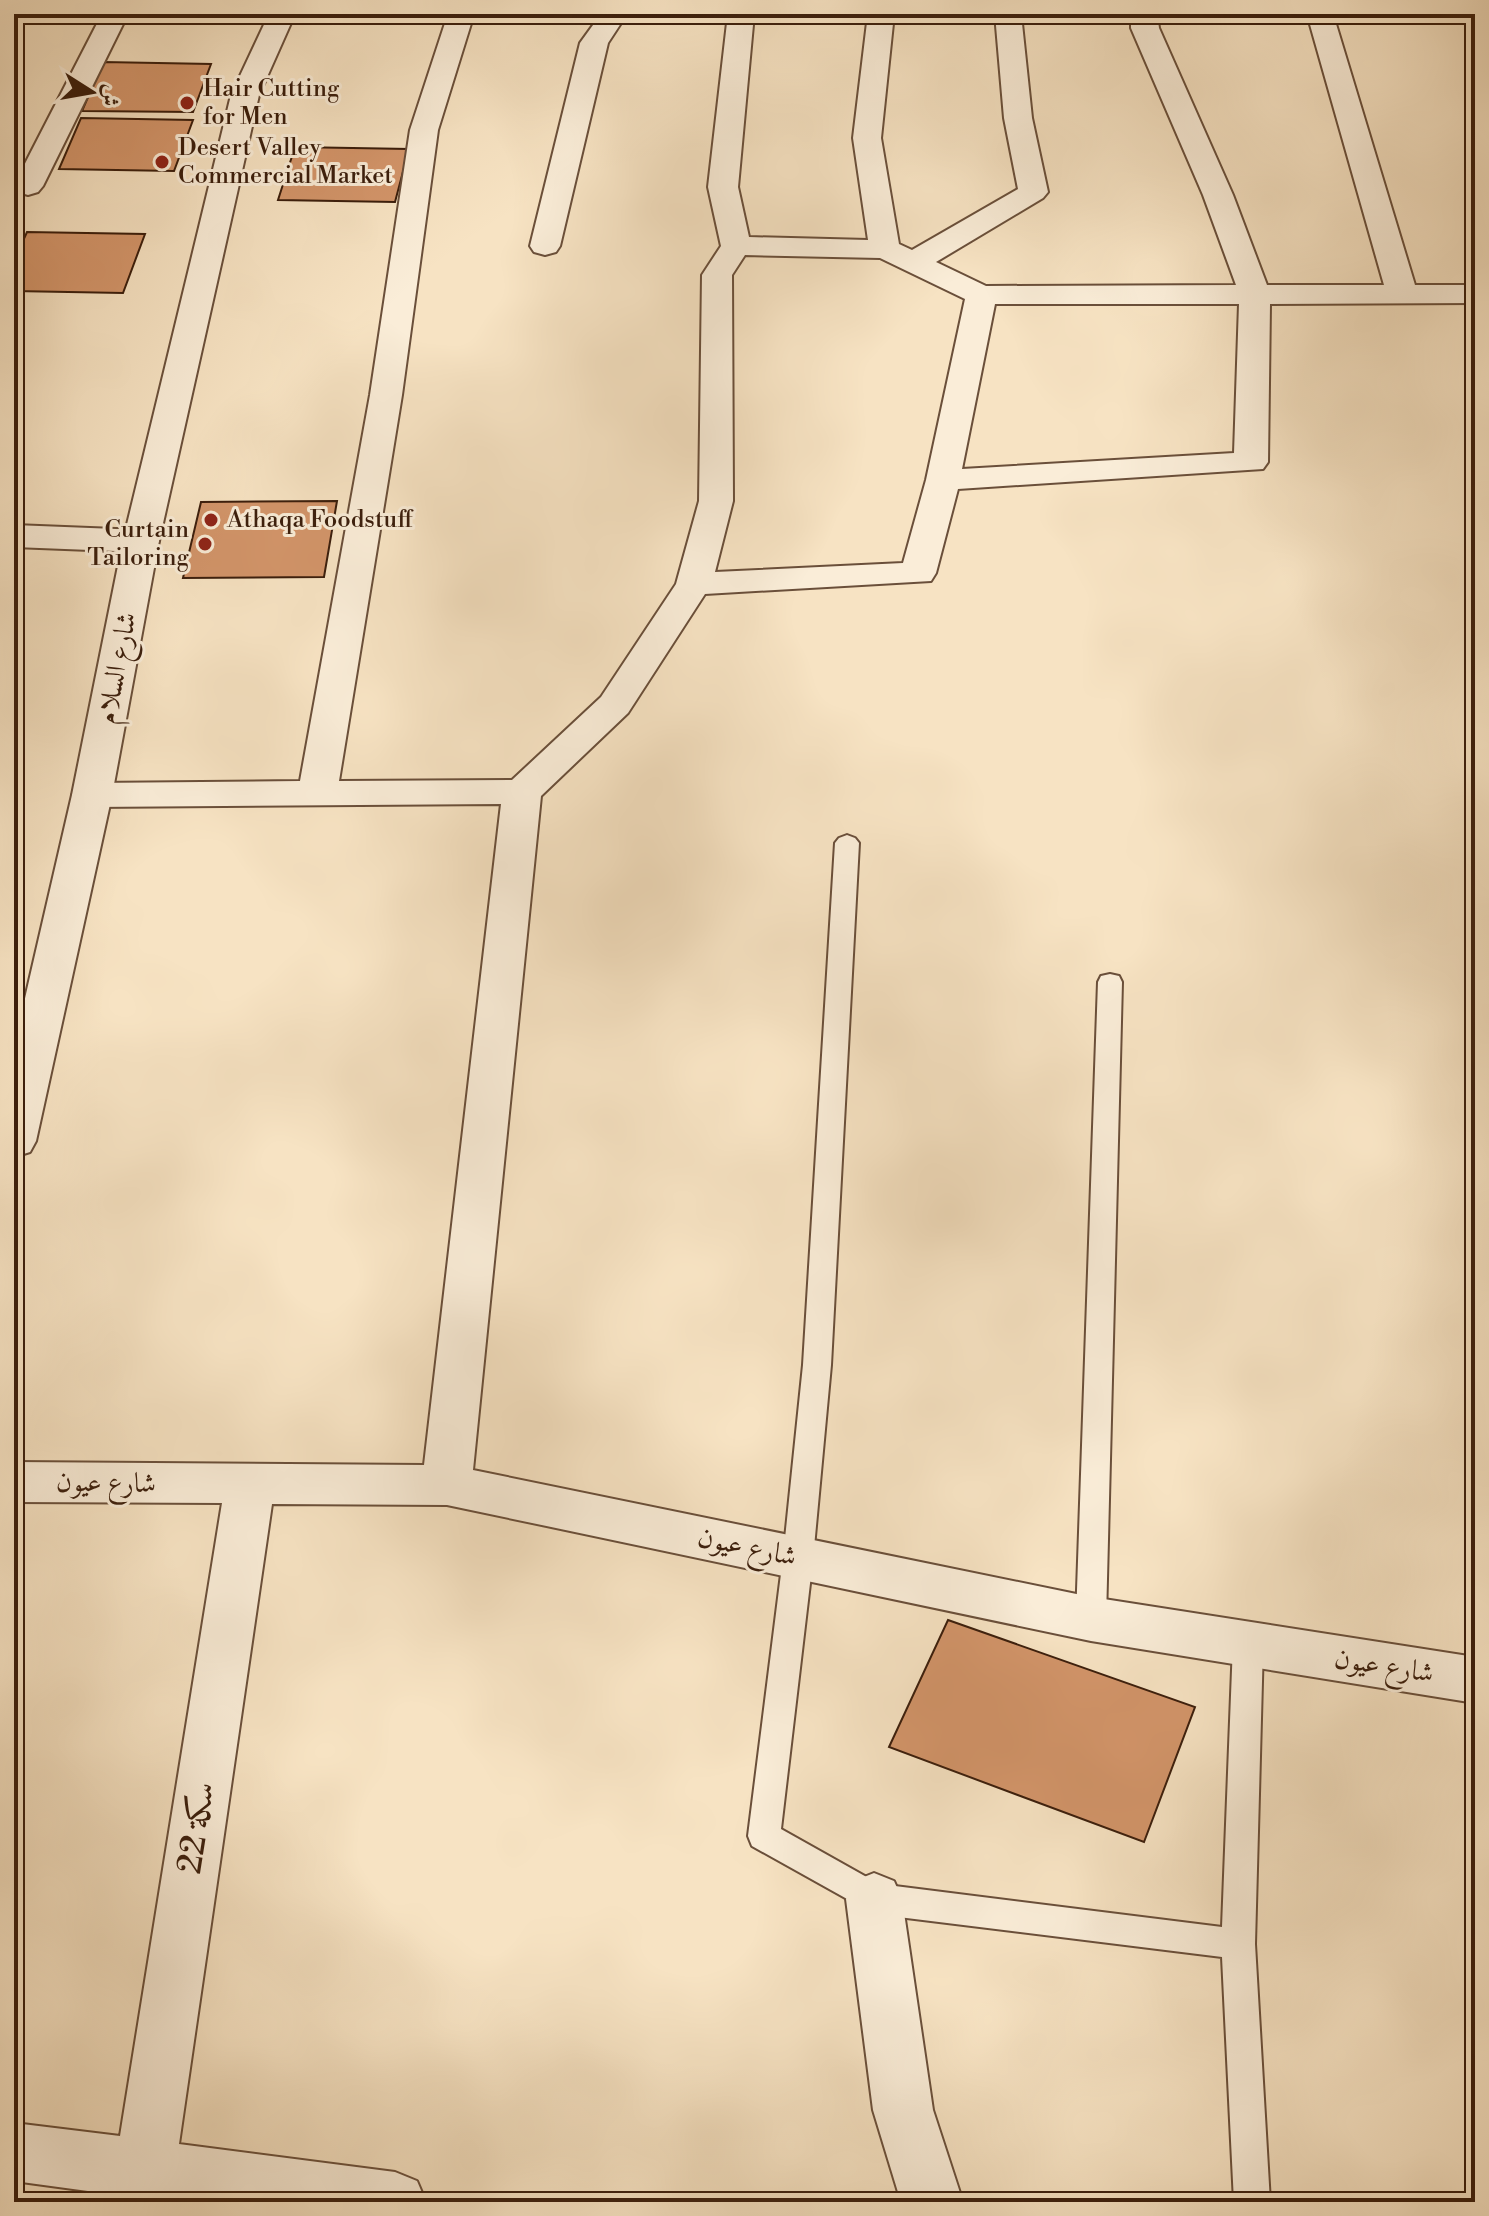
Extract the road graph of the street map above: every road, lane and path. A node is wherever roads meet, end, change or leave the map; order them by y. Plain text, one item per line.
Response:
1 (115, 14) edge
2 (282, 14) edge
3 (461, 14) edge
4 (614, 14) edge
5 (741, 14) edge
6 (881, 14) edge
7 (1008, 14) edge
8 (1144, 14) edge
9 (1320, 14) edge
10 (28, 186) dead end
11 (545, 246) dead end
12 (736, 246) junction
13 (885, 249) junction
14 (913, 262) junction
15 (1255, 294) junction
16 (1402, 294) junction
17 (1475, 294) edge
18 (981, 295) junction
19 (943, 480) junction
20 (14, 536) edge
21 (141, 541) junction
22 (694, 584) junction
23 (522, 792) junction
24 (317, 793) junction
25 (92, 795) junction
26 (847, 843) dead end
27 (1110, 982) dead end
28 (14, 1141) edge
29 (14, 1482) edge
30 (250, 1484) junction
31 (447, 1485) junction
32 (798, 1558) junction
33 (1091, 1619) junction
34 (1248, 1644) junction
35 (1475, 1680) edge
36 (874, 1899) junction
37 (1238, 1944) junction
38 (14, 2152) edge
39 (145, 2171) junction
40 (395, 2202) edge
41 (932, 2202) edge
42 (1252, 2202) edge

1 - 10 street
2 - 21 street, شارع السلام
3 - 24 street
4 - 11 street
5 - 12 street
6 - 13 street
7 - 14 street
8 - 15 street
9 - 16 street
12 - 13 street
12 - 22 street
13 - 14 street
14 - 18 street
15 - 16 street
15 - 18 street
15 - 19 street
16 - 17 street
18 - 19 street
19 - 22 street
20 - 21 street
21 - 25 street, شارع السلام
22 - 23 street
23 - 24 street
23 - 31 street
24 - 25 street
25 - 28 street, شارع السلام
26 - 32 lane
27 - 33 lane
29 - 30 street, شارع عيون
30 - 31 street, شارع عيون
30 - 39 street, سكة 22
31 - 32 street, شارع عيون
32 - 33 street, شارع عيون
32 - 36 lane
33 - 34 street, شارع عيون
34 - 35 street, شارع عيون
34 - 37 lane
36 - 37 lane
36 - 41 street
37 - 42 lane
38 - 39 street
39 - 40 street

